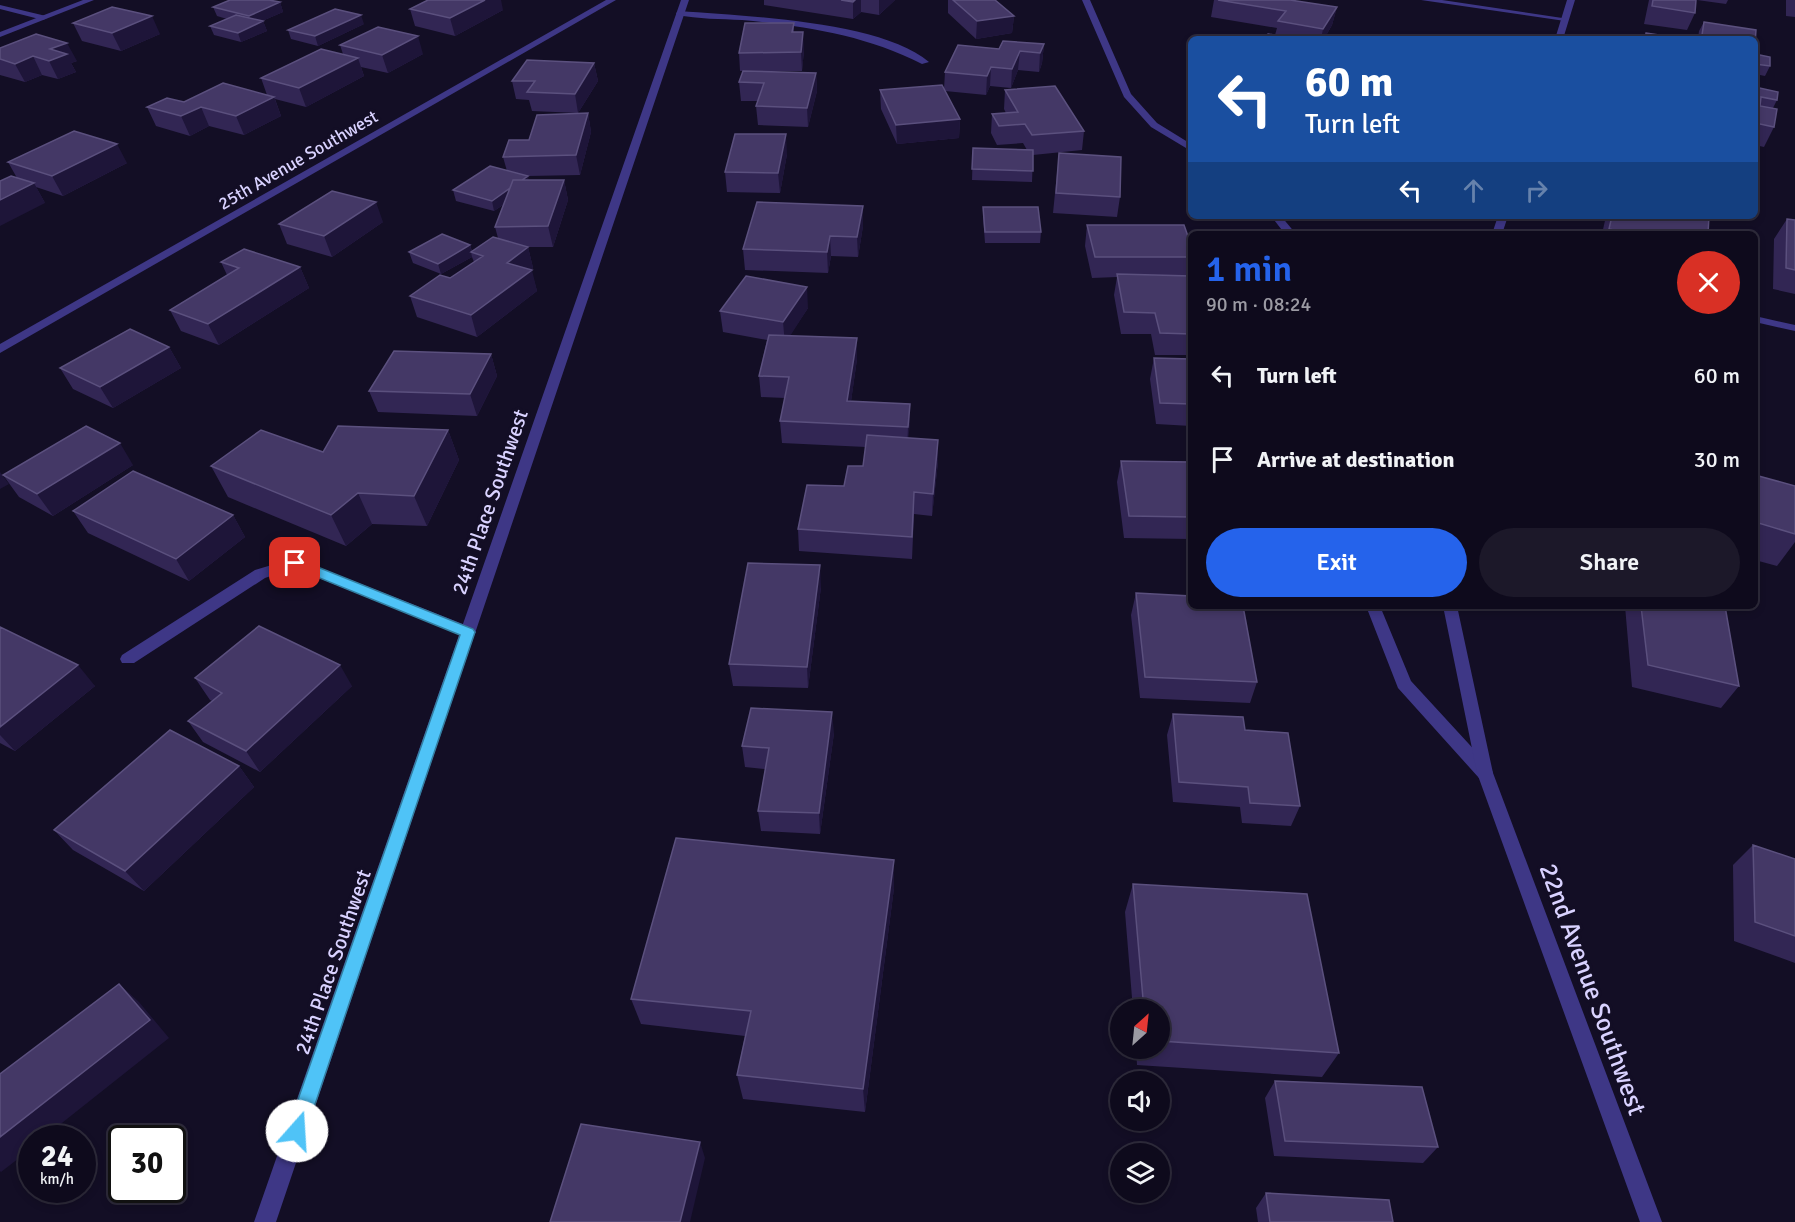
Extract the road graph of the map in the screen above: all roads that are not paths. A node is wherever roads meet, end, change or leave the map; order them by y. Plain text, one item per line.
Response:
1 (90, 0) edge
2 (612, 0) edge
3 (1086, 0) edge
4 (1425, 0) edge
5 (1571, 0) edge
6 (683, 6) edge
7 (0, 7) edge
8 (43, 18) junction
9 (1565, 19) junction
10 (0, 35) edge
11 (1560, 36) edge
12 (925, 62) dead end
13 (1188, 146) edge
14 (1278, 219) edge
15 (1288, 231) edge
16 (1758, 320) edge
17 (1795, 328) edge
18 (0, 348) edge
19 (1374, 609) edge
20 (1451, 609) edge
21 (468, 632) junction
22 (128, 659) dead end
23 (1485, 774) junction
24 (266, 1222) edge
25 (1651, 1222) edge

1 - 8 street
2 - 18 street, 25th Avenue Southwest
3 - 13 street
4 - 9 street
5 - 9 street
6 - 12 street
6 - 21 street, 24th Place Southwest
7 - 8 street
8 - 10 street
9 - 11 street
14 - 15 street
16 - 17 street
19 - 23 street, 22nd Avenue Southwest
20 - 23 street, 22nd Avenue Southwest
21 - 22 street
21 - 24 street, 24th Place Southwest
23 - 25 street, 22nd Avenue Southwest

